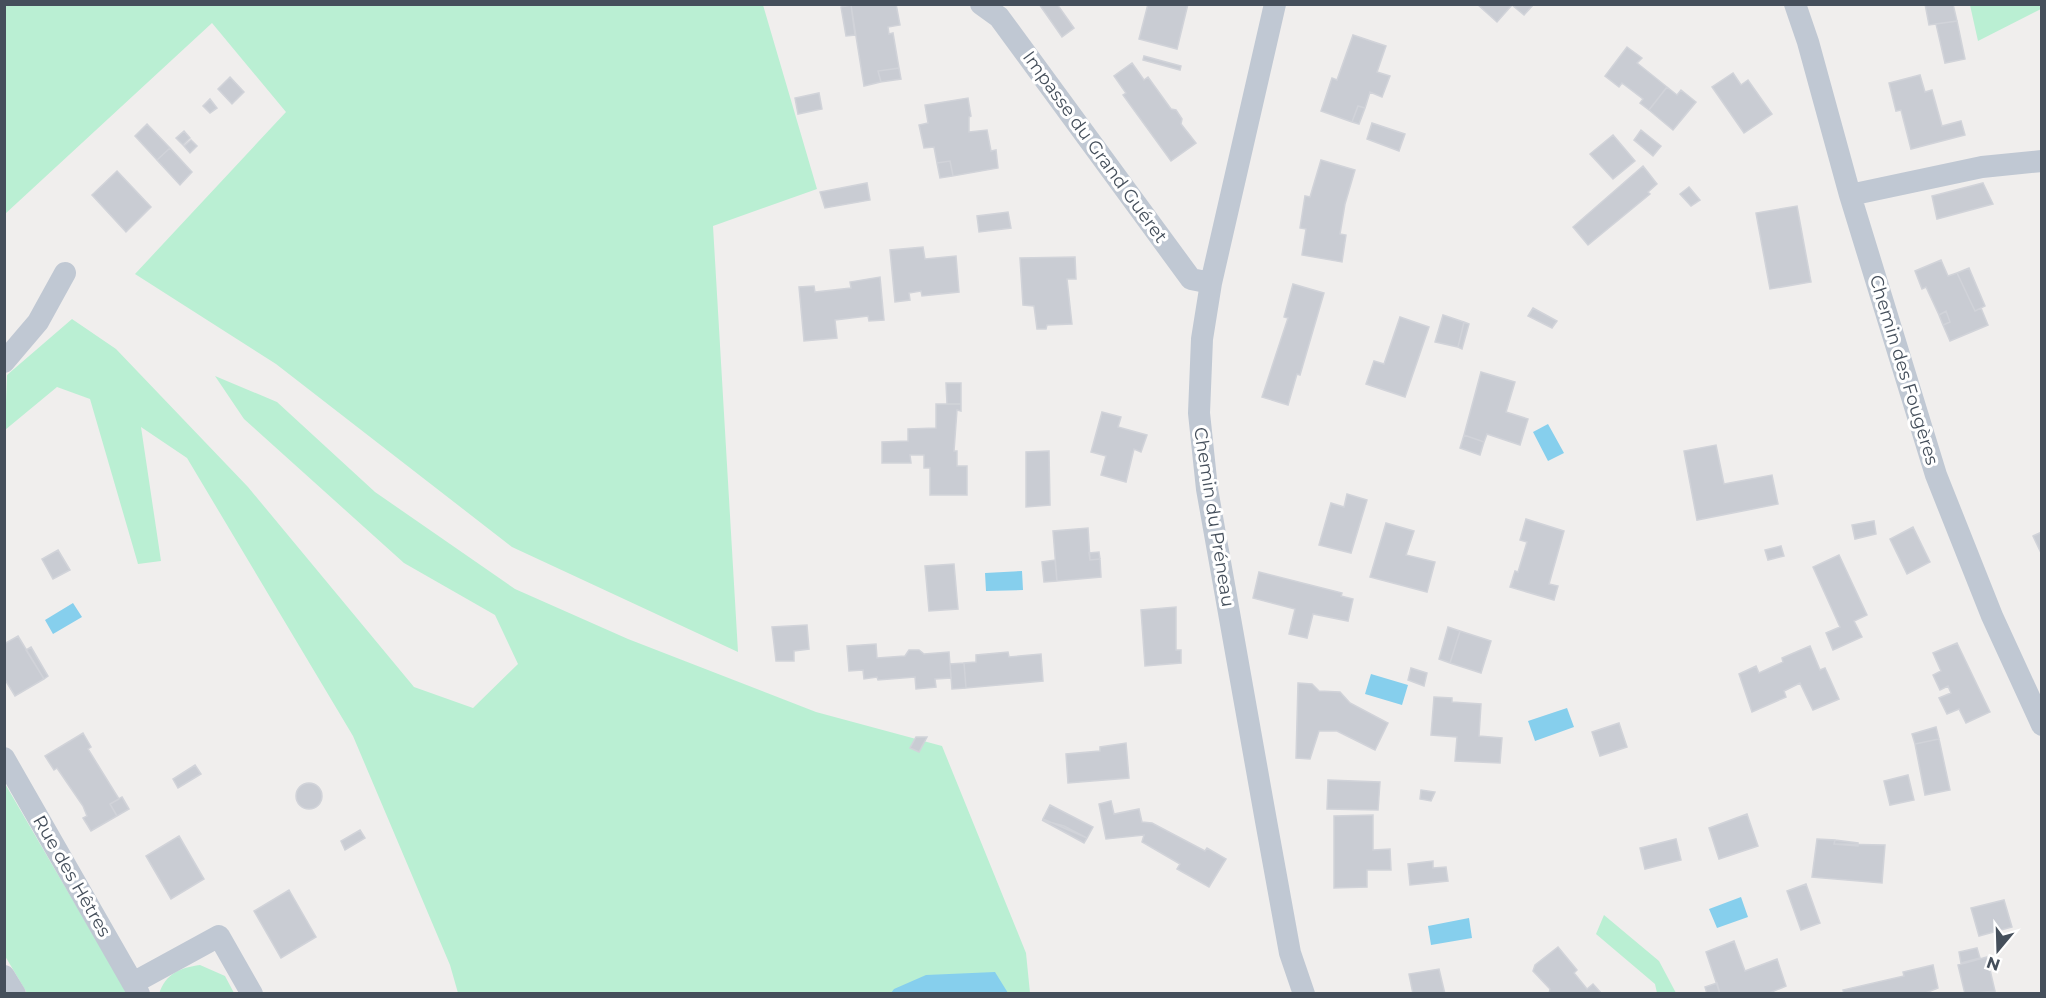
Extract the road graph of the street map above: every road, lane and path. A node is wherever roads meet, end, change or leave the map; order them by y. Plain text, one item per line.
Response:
1 (981, 4) edge
2 (1275, 4) edge
3 (1795, 4) edge
4 (2042, 161) edge
5 (1850, 195) junction
6 (65, 273) dead end
7 (1211, 283) junction
8 (4, 362) edge
9 (2042, 725) edge
10 (4, 758) edge
11 (4, 976) edge
12 (136, 988) edge
13 (15, 993) edge
14 (252, 993) edge
15 (1304, 993) edge

1 - 7 street, Impasse du Grand Guéret
2 - 7 street, Chemin du Préneau
3 - 5 street, Chemin des Fougères
4 - 5 street
5 - 9 street, Chemin des Fougères
6 - 8 street
7 - 15 street, Chemin du Préneau
10 - 12 street, Rue des Hêtres
11 - 13 street
12 - 14 street

